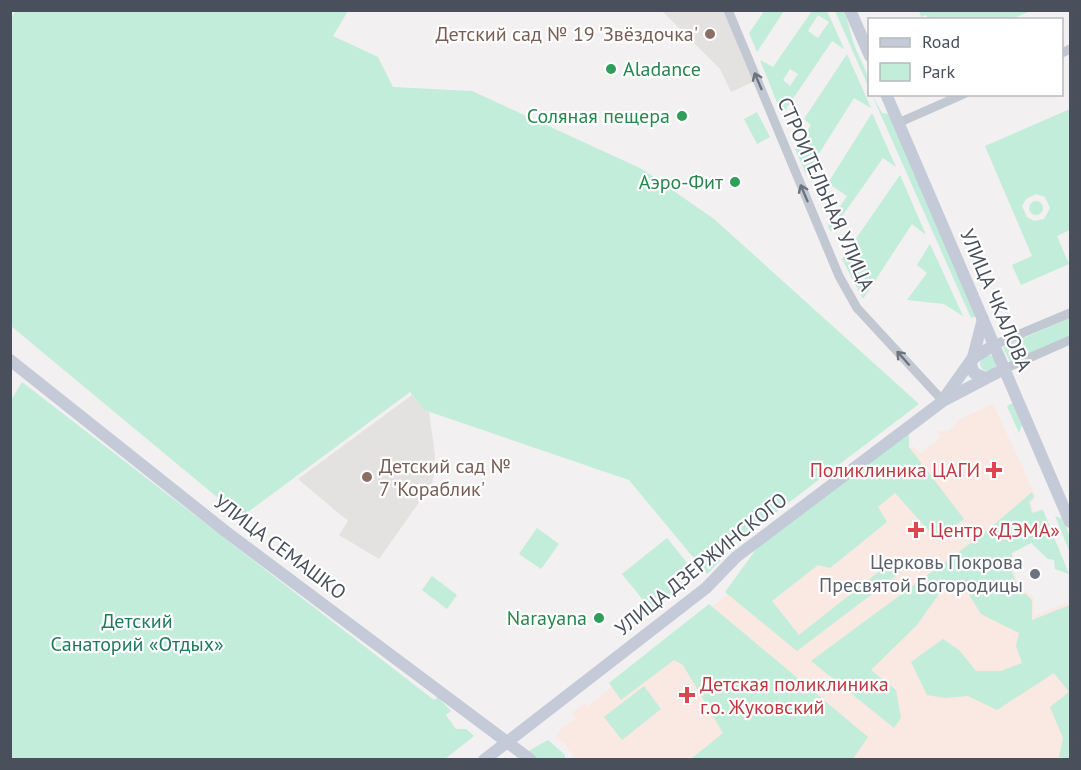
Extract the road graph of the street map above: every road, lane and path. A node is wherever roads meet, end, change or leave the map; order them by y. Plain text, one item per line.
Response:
1 (728, 10) edge
2 (850, 10) edge
3 (868, 51) edge
4 (887, 96) edge
5 (959, 96) edge
6 (898, 123) junction
7 (1071, 313) edge
8 (983, 319) junction
9 (1071, 340) edge
10 (994, 345) junction
11 (972, 359) junction
12 (10, 360) edge
13 (1004, 369) junction
14 (985, 378) junction
15 (943, 401) junction
16 (1071, 522) edge
17 (508, 741) junction
18 (484, 759) edge
19 (531, 759) edge

15 -> 1 street, СТРОИТЕЛЬНАЯ УЛИЦА
2 - 3 main road
4 - 6 main road, УЛИЦА ЧКАЛОВА
5 - 6 street
6 - 8 main road, УЛИЦА ЧКАЛОВА
7 - 10 street
8 - 10 main road, УЛИЦА ЧКАЛОВА
8 - 11 main road, УЛИЦА ДЗЕРЖИНСКОГО
9 - 13 street
10 - 11 main road, УЛИЦА ДЗЕРЖИНСКОГО
10 - 13 main road, УЛИЦА ЧКАЛОВА
11 - 14 main road
11 - 15 main road, УЛИЦА ДЗЕРЖИНСКОГО
12 - 17 main road, УЛИЦА СЕМАШКО
13 - 14 main road, УЛИЦА ДЗЕРЖИНСКОГО
13 - 16 main road, УЛИЦА ЧКАЛОВА
14 - 15 main road, УЛИЦА ДЗЕРЖИНСКОГО
15 - 17 main road, УЛИЦА ДЗЕРЖИНСКОГО
17 - 18 main road, УЛИЦА ДЗЕРЖИНСКОГО
17 - 19 main road, УЛИЦА СЕМАШКО

